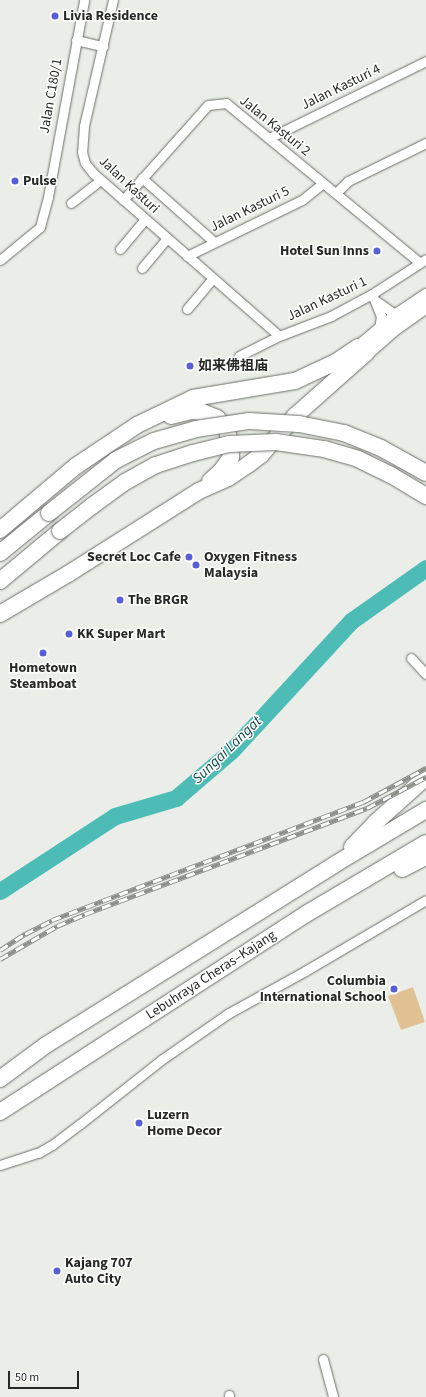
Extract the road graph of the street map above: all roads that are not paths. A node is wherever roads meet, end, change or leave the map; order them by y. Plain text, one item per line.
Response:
1 (84, 0) edge
2 (113, 0) edge
3 (76, 40) junction
4 (103, 46) junction
5 (426, 61) edge
6 (269, 138) junction
7 (426, 143) edge
8 (142, 178) junction
9 (100, 180) junction
10 (323, 183) junction
11 (336, 193) junction
12 (123, 200) junction
13 (71, 202) dead end
14 (145, 219) junction
15 (167, 238) junction
16 (214, 242) junction
17 (120, 249) dead end
18 (186, 256) junction
19 (0, 260) edge
20 (423, 260) edge
21 (142, 268) dead end
22 (212, 278) junction
23 (426, 295) edge
24 (374, 298) junction
25 (426, 306) edge
26 (187, 309) dead end
27 (396, 315) junction
28 (379, 329) junction
29 (279, 336) junction
30 (362, 350) junction
31 (239, 356) dead end
32 (137, 425) junction
33 (426, 473) edge
34 (199, 491) junction
35 (426, 496) edge
36 (0, 530) edge
37 (0, 553) edge
38 (0, 581) edge
39 (0, 614) edge
40 (411, 658) dead end
41 (426, 674) edge
42 (426, 777) edge
43 (426, 803) edge
44 (426, 810) edge
45 (408, 821) junction
46 (426, 843) edge
47 (426, 857) edge
48 (337, 863) junction
49 (426, 900) edge
50 (234, 960) junction
51 (46, 1046) junction
52 (0, 1067) edge
53 (0, 1079) edge
54 (25, 1097) junction
55 (0, 1112) edge
56 (0, 1124) edge
57 (0, 1165) edge
58 (323, 1359) dead end
59 (333, 1397) edge

1 - 3 street, Jalan C180/1
2 - 4 street, Jalan Kasturi
3 - 4 street
3 - 19 street, Jalan C180/1
4 - 9 street, Jalan Kasturi
5 - 6 street, Jalan Kasturi 4
6 - 8 street, Jalan Kasturi 2
6 - 10 street, Jalan Kasturi 2
7 - 11 street
8 - 12 street, Jalan Kasturi 2
8 - 16 street
9 - 12 street, Jalan Kasturi
9 - 13 street
10 - 11 street, Jalan Kasturi 2
10 - 16 street, Jalan Kasturi 5
11 - 20 street, Jalan Kasturi 2
12 - 14 street, Jalan Kasturi
14 - 15 street, Jalan Kasturi
14 - 17 street
15 - 18 street, Jalan Kasturi
15 - 21 street
16 - 18 street, Jalan Kasturi 5
18 - 22 street, Jalan Kasturi
20 - 24 street, Jalan Kasturi 1
22 - 26 street
22 - 29 street, Jalan Kasturi
23 - 27 street
24 - 27 street
24 - 28 street
24 - 29 street, Jalan Kasturi 1
25 - 30 street
27 - 28 street
28 - 30 street
29 - 31 street, Jalan Kasturi 1
30 - 32 highway
30 - 34 highway
32 - 34 highway
32 - 36 highway
33 - 37 highway, bridge
34 - 39 highway
35 - 38 highway, bridge
40 - 41 street
42 - 48 highway
43 - 45 highway
44 - 45 highway, Lebuhraya Cheras–Kajang
45 - 48 highway, Lebuhraya Cheras–Kajang
46 - 50 highway, Lebuhraya Cheras–Kajang
47 - 50 highway
48 - 51 highway, Lebuhraya Cheras–Kajang
49 - 57 street
50 - 54 highway, Lebuhraya Cheras–Kajang
51 - 52 highway
51 - 53 highway, Lebuhraya Cheras–Kajang
54 - 55 highway, Lebuhraya Cheras–Kajang
54 - 56 highway
58 - 59 street

